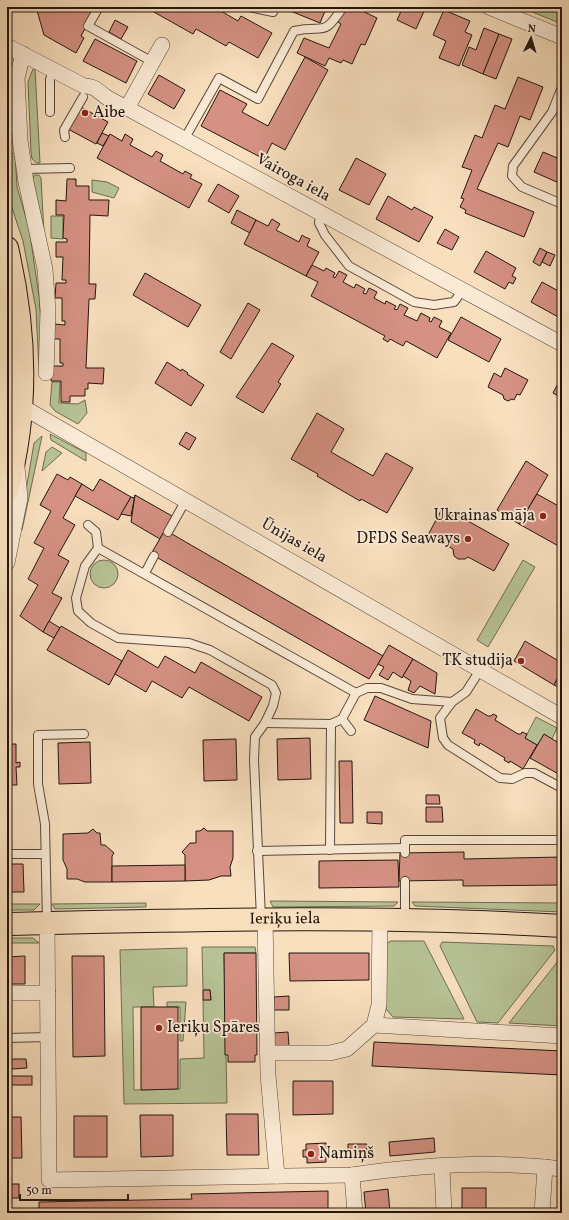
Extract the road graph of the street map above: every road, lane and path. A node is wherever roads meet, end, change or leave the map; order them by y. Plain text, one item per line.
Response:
1 (99, 7) edge
2 (249, 7) edge
3 (275, 7) edge
4 (343, 7) edge
5 (490, 7) edge
6 (562, 37) edge
7 (162, 45) dead end
8 (7, 46) edge
9 (23, 54) junction
10 (151, 62) junction
11 (54, 70) junction
12 (562, 87) edge
13 (84, 91) junction
14 (127, 108) junction
15 (50, 112) dead end
16 (65, 137) dead end
17 (185, 138) junction
18 (70, 168) dead end
19 (25, 169) junction
20 (562, 204) edge
21 (320, 213) junction
22 (7, 248) edge
23 (462, 291) junction
24 (562, 344) edge
25 (46, 373) dead end
26 (14, 403) edge
27 (11, 467) edge
28 (7, 491) edge
29 (186, 500) junction
30 (88, 525) dead end
31 (168, 532) dead end
32 (98, 548) junction
33 (154, 556) dead end
34 (7, 563) edge
35 (145, 573) junction
36 (480, 670) junction
37 (356, 693) junction
38 (452, 702) junction
39 (562, 717) edge
40 (342, 719) junction
41 (265, 723) junction
42 (331, 724) junction
43 (351, 731) dead end
44 (84, 734) dead end
45 (562, 788) edge
46 (562, 840) edge
47 (330, 850) junction
48 (257, 851) junction
49 (7, 854) edge
50 (45, 854) junction
51 (405, 881) dead end
52 (263, 919) junction
53 (380, 920) junction
54 (405, 920) junction
55 (47, 923) junction
56 (7, 924) edge
57 (562, 926) edge
58 (7, 993) edge
59 (48, 993) junction
60 (374, 1025) junction
61 (48, 1036) junction
62 (562, 1036) edge
63 (7, 1038) edge
64 (268, 1053) junction
65 (442, 1167) junction
66 (545, 1167) junction
67 (562, 1169) edge
68 (352, 1175) junction
69 (277, 1176) junction
70 (355, 1213) edge
71 (444, 1213) edge
72 (542, 1213) edge

1 - 10 lane
2 - 3 lane
4 - 17 lane
5 - 6 street
7 - 10 street
8 - 9 street, Vairoga iela
9 - 11 street, Vairoga iela
9 - 19 street
10 - 14 street
11 - 13 street, Vairoga iela
11 - 15 lane
12 - 20 lane
13 - 14 street, Vairoga iela
13 - 16 lane
14 - 17 street, Vairoga iela
17 - 21 street, Vairoga iela
18 - 19 lane
19 - 25 street
21 - 23 street, Vairoga iela
21 - 23 lane
22 - 26 main road
23 - 24 street, Vairoga iela
26 - 27 main road
26 - 29 street, Ūnijas iela
27 - 28 main road
27 - 34 street
29 - 31 lane
29 - 36 street, Ūnijas iela
30 - 32 lane
32 - 35 lane
32 - 41 lane
33 - 35 lane
35 - 37 lane
36 - 38 lane
36 - 39 street, Ūnijas iela
37 - 38 lane
37 - 40 lane
38 - 45 lane
40 - 42 lane
40 - 43 lane
41 - 42 lane
41 - 48 lane
42 - 47 lane
44 - 50 lane
46 - 47 lane
47 - 48 lane
48 - 52 lane
49 - 50 lane
50 - 55 lane
51 - 54 lane
52 - 53 main road, Ieriķu iela
52 - 55 main road, Ieriķu iela
52 - 64 street
53 - 54 main road, Ieriķu iela
53 - 60 street
54 - 57 main road, Ieriķu iela
55 - 56 main road, Ieriķu iela
55 - 59 street
58 - 59 street
59 - 61 street
60 - 62 street
60 - 64 street
61 - 63 lane
61 - 69 street
64 - 69 street
65 - 66 street
65 - 68 street
65 - 71 street
66 - 67 street
66 - 72 street
68 - 69 street
68 - 70 street

